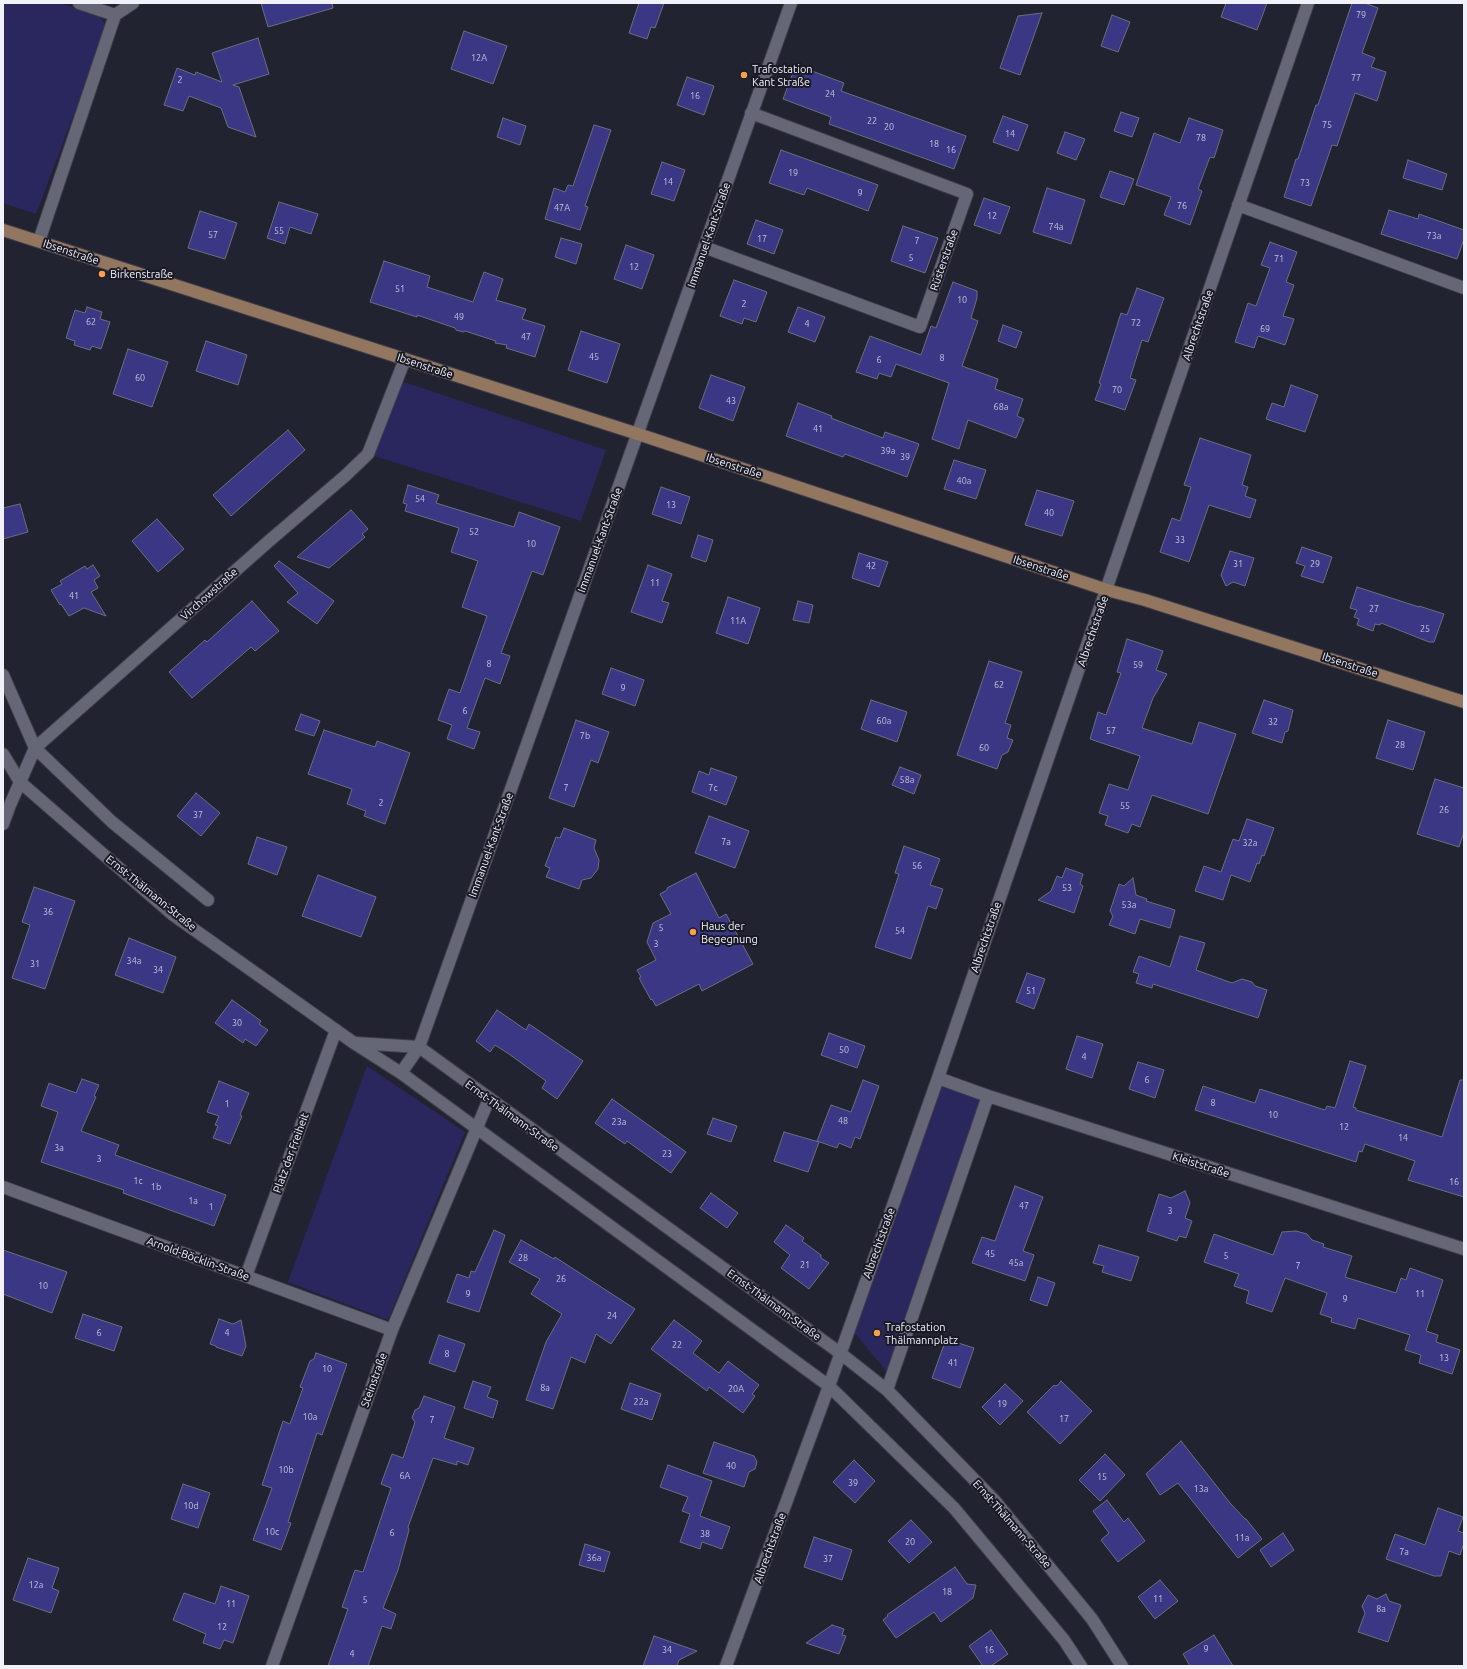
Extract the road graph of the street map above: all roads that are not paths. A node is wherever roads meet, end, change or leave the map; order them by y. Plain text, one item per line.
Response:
1 (79, 3) edge
2 (133, 3) edge
3 (791, 3) edge
4 (1308, 3) edge
5 (115, 15) junction
6 (751, 113) junction
7 (1238, 205) junction
8 (3, 230) edge
9 (39, 241) junction
10 (704, 247) junction
11 (1464, 288) edge
12 (405, 359) junction
13 (638, 434) junction
14 (1107, 590) junction
15 (3, 675) edge
16 (1464, 702) edge
17 (35, 748) junction
18 (3, 754) edge
19 (20, 782) junction
20 (3, 824) edge
21 (208, 900) dead end
22 (336, 1030) junction
23 (354, 1043) junction
24 (419, 1047) junction
25 (401, 1073) junction
26 (938, 1078) junction
27 (988, 1096) junction
28 (489, 1099) junction
29 (476, 1128) junction
30 (3, 1187) edge
31 (1464, 1249) edge
32 (246, 1276) junction
33 (392, 1330) junction
34 (840, 1353) junction
35 (829, 1386) junction
36 (887, 1390) junction
37 (272, 1666) edge
38 (726, 1666) edge
39 (1081, 1666) edge
40 (1122, 1666) edge

1 - 5 street
2 - 5 street
3 - 6 street, Immanuel-Kant-Straße
4 - 7 street, Albrechtstraße
5 - 9 street
6 - 10 street, Immanuel-Kant-Straße
6 - 10 street, Rüsterstraße
7 - 11 street
7 - 14 street, Albrechtstraße
8 - 9 street, Ibsenstraße
9 - 12 street, Ibsenstraße
10 - 13 street, Immanuel-Kant-Straße
12 - 13 street, Ibsenstraße
12 - 17 street, Virchowstraße
13 - 14 street, Ibsenstraße
13 - 24 street, Immanuel-Kant-Straße
14 - 16 street, Ibsenstraße
14 - 26 street, Albrechtstraße
15 - 17 street
17 - 19 street, Virchowstraße
17 - 21 street
18 - 19 street, Ernst-Thälmann-Straße
19 - 20 street, Virchowstraße
19 - 22 street, Ernst-Thälmann-Straße
22 - 23 street, Ernst-Thälmann-Straße
22 - 32 street, Platz der Freiheit
23 - 24 street
23 - 25 street, Ernst-Thälmann-Straße
24 - 25 street, Immanuel-Kant-Straße
24 - 28 street, Ernst-Thälmann-Straße
25 - 29 street, Ernst-Thälmann-Straße
26 - 27 street, Kleiststraße
26 - 34 street, Albrechtstraße
27 - 31 street, Kleiststraße
27 - 36 street
28 - 29 street, Steinstraße
28 - 34 street, Ernst-Thälmann-Straße
29 - 33 street, Steinstraße
29 - 35 street, Ernst-Thälmann-Straße
30 - 32 street, Arnold-Böcklin-Straße
32 - 33 street, Arnold-Böcklin-Straße
33 - 37 street, Steinstraße
34 - 35 street, Albrechtstraße
34 - 36 street, Ernst-Thälmann-Straße
35 - 38 street, Albrechtstraße
35 - 39 street, Ernst-Thälmann-Straße
36 - 40 street, Ernst-Thälmann-Straße

